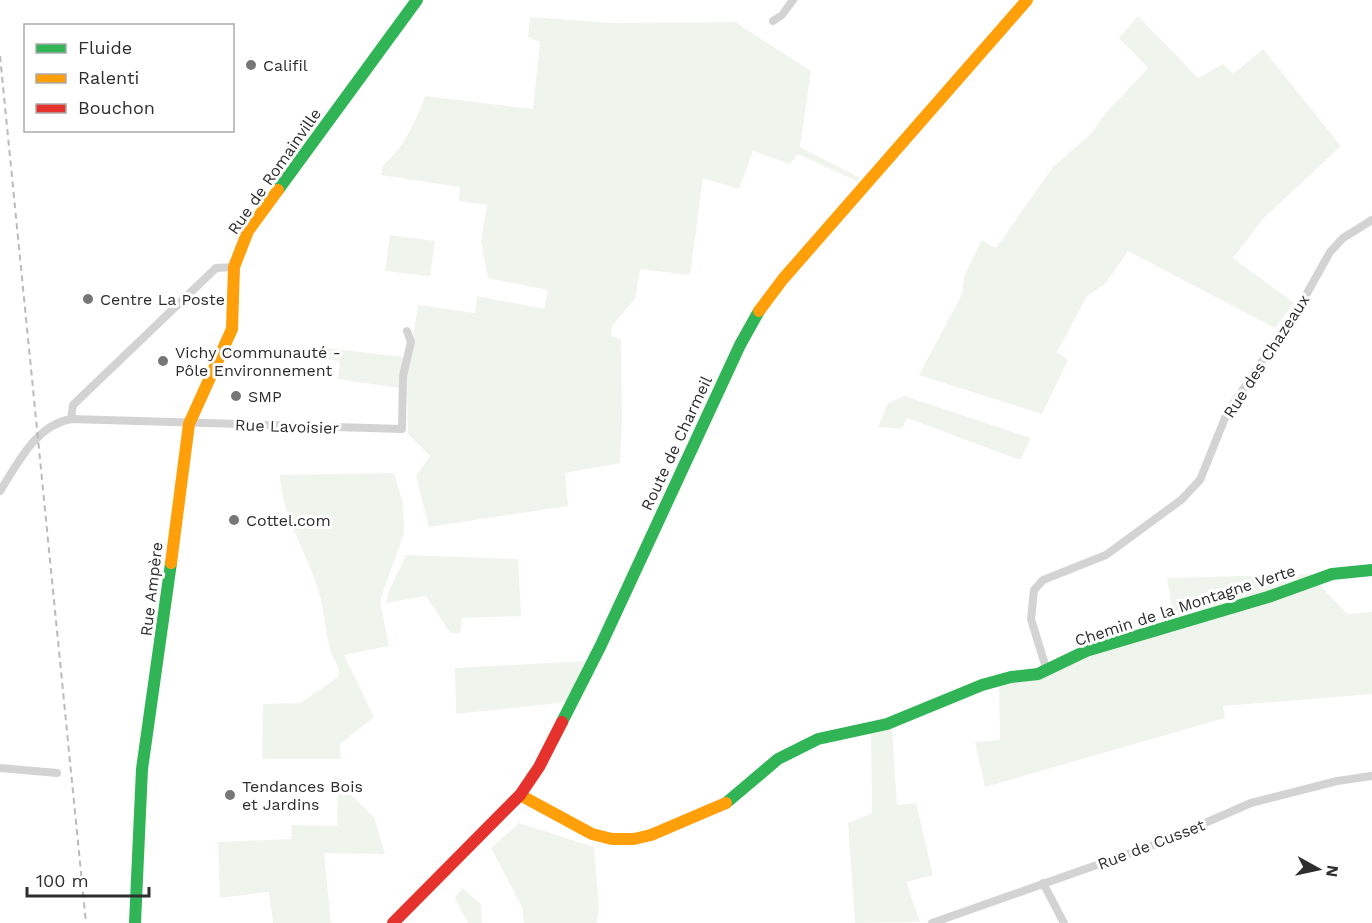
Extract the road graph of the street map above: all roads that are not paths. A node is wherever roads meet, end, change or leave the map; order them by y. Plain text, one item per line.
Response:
1 (417, 0) edge
2 (793, 0) edge
3 (1025, 1) edge
4 (773, 21) dead end
5 (1372, 220) edge
6 (234, 267) junction
7 (407, 330) dead end
8 (71, 419) junction
9 (189, 424) junction
10 (0, 490) edge
11 (1372, 570) edge
12 (1047, 670) junction
13 (0, 768) edge
14 (57, 772) dead end
15 (1372, 776) edge
16 (520, 795) junction
17 (1043, 883) junction
18 (135, 923) edge
19 (393, 923) edge
20 (932, 923) edge
21 (1064, 923) edge

1 - 6 main road, Rue de Romainville
2 - 4 street
3 - 16 main road, Route de Charmeil
5 - 12 street, Rue des Chazeaux
6 - 8 street
6 - 9 main road, Rue Ampère
7 - 9 street, Rue Lavoisier
8 - 9 street, Rue Lavoisier
8 - 10 street
9 - 18 main road, Rue Ampère
11 - 12 main road, Chemin de la Montagne Verte
12 - 16 main road, Chemin de la Montagne Verte
13 - 14 street
15 - 17 street, Rue de Cusset
16 - 19 main road, Route de Charmeil
17 - 20 street, Rue de Cusset
17 - 21 street

